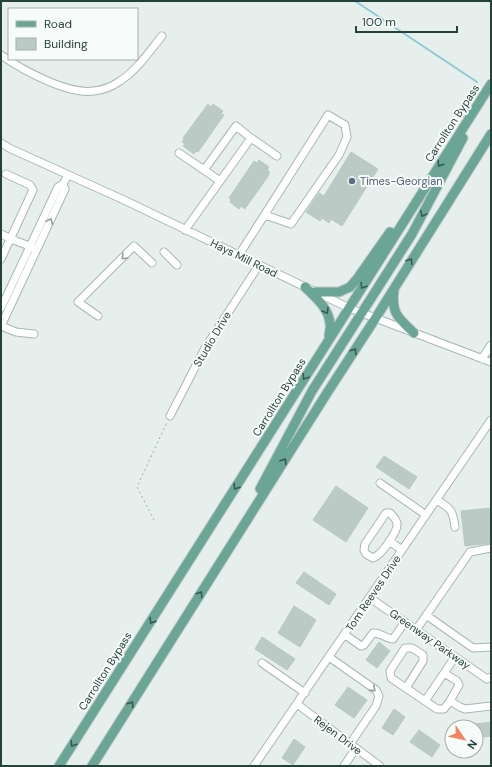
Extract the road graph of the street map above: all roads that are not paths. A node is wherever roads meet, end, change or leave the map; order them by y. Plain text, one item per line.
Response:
1 (162, 36) dead end
2 (1, 55) edge
3 (491, 84) edge
4 (478, 104) junction
5 (491, 134) edge
6 (251, 138) junction
7 (1, 144) edge
8 (179, 153) dead end
9 (278, 156) dead end
10 (204, 170) junction
11 (6, 174) dead end
12 (68, 175) junction
13 (220, 181) junction
14 (415, 204) junction
15 (264, 215) junction
16 (185, 230) junction
17 (1, 234) edge
18 (11, 239) junction
19 (33, 248) junction
20 (164, 252) dead end
21 (239, 255) junction
22 (1, 259) edge
23 (152, 263) dead end
24 (177, 265) dead end
25 (259, 265) junction
26 (305, 287) junction
27 (395, 287) junction
28 (314, 292) junction
29 (1, 308) edge
30 (348, 308) junction
31 (361, 313) junction
32 (98, 316) dead end
33 (375, 318) junction
34 (1, 326) edge
35 (414, 333) junction
36 (34, 334) dead end
37 (328, 342) junction
38 (491, 345) edge
39 (482, 359) junction
40 (491, 362) edge
41 (170, 416) road end
42 (491, 420) edge
43 (380, 483) dead end
44 (437, 500) junction
45 (426, 515) junction
46 (243, 526) junction
47 (455, 527) dead end
48 (389, 541) junction
49 (491, 548) edge
50 (402, 550) junction
51 (370, 598) junction
52 (426, 616) junction
53 (405, 622) junction
54 (416, 630) junction
55 (344, 634) junction
56 (491, 647) edge
57 (329, 657) junction
58 (455, 657) junction
59 (262, 663) dead end
60 (444, 673) junction
61 (491, 677) edge
62 (406, 688) junction
63 (305, 692) junction
64 (425, 701) junction
65 (450, 701) junction
66 (297, 704) junction
67 (491, 706) edge
68 (353, 746) junction
69 (59, 766) edge
70 (92, 766) edge
71 (254, 766) edge
72 (344, 766) edge
73 (380, 766) edge

1 - 2 street
3 - 4 main road, Carrollton Bypass
4 -> 14 main road, Carrollton Bypass
4 -> 31 main road
27 -> 5 main road
6 - 9 street
6 - 10 street
6 - 13 street
7 - 12 street, Hays Mill Road
8 - 10 street
10 - 13 street
11 - 18 street
12 - 16 street, Hays Mill Road
12 - 19 street
13 - 16 street
14 - 28 main road
14 -> 30 main road, Carrollton Bypass
15 - 15 street
15 - 21 street
16 - 21 street, Hays Mill Road
17 - 18 street
18 - 19 street
18 - 22 street
19 - 29 street
19 - 34 street
20 - 24 street
21 - 25 street, Hays Mill Road
23 -> 32 street
25 - 26 street, Hays Mill Road
25 - 41 street, Studio Drive
26 - 28 street, Hays Mill Road
26 -> 37 main road
27 - 33 main road
27 - 35 main road
28 - 30 street, Hays Mill Road
30 - 31 street, Hays Mill Road
30 - 37 main road, Carrollton Bypass
31 - 33 street, Hays Mill Road
31 - 46 main road
33 - 35 street, Hays Mill Road
46 -> 33 main road
34 - 36 street
35 - 39 street, Hays Mill Road
37 -> 69 main road, Carrollton Bypass
38 - 39 street
39 - 40 street, Hays Mill Road
42 - 44 street, Tom Reeves Drive
43 - 45 street
44 - 45 street, Tom Reeves Drive
44 - 47 street
45 - 50 street, Tom Reeves Drive
70 -> 46 main road
48 - 48 street
48 - 50 street
49 - 52 street
50 - 51 street, Tom Reeves Drive
51 - 53 street, Greenway Parkway
51 - 55 street, Tom Reeves Drive
52 - 54 street
52 - 56 street
53 - 54 street, Greenway Parkway
53 - 55 street
54 - 58 street, Greenway Parkway
55 - 57 street, Tom Reeves Drive
57 - 63 street, Tom Reeves Drive
57 -> 68 street
58 - 60 street
58 - 61 street, Greenway Parkway
59 - 63 street
60 - 64 street
60 - 65 street
62 - 62 street
62 - 64 street
63 - 66 street, Tom Reeves Drive
64 - 65 street
65 - 67 street
66 - 68 street, Rejen Drive
66 - 71 street, Tom Reeves Drive
68 - 72 street
68 - 73 street, Rejen Drive

